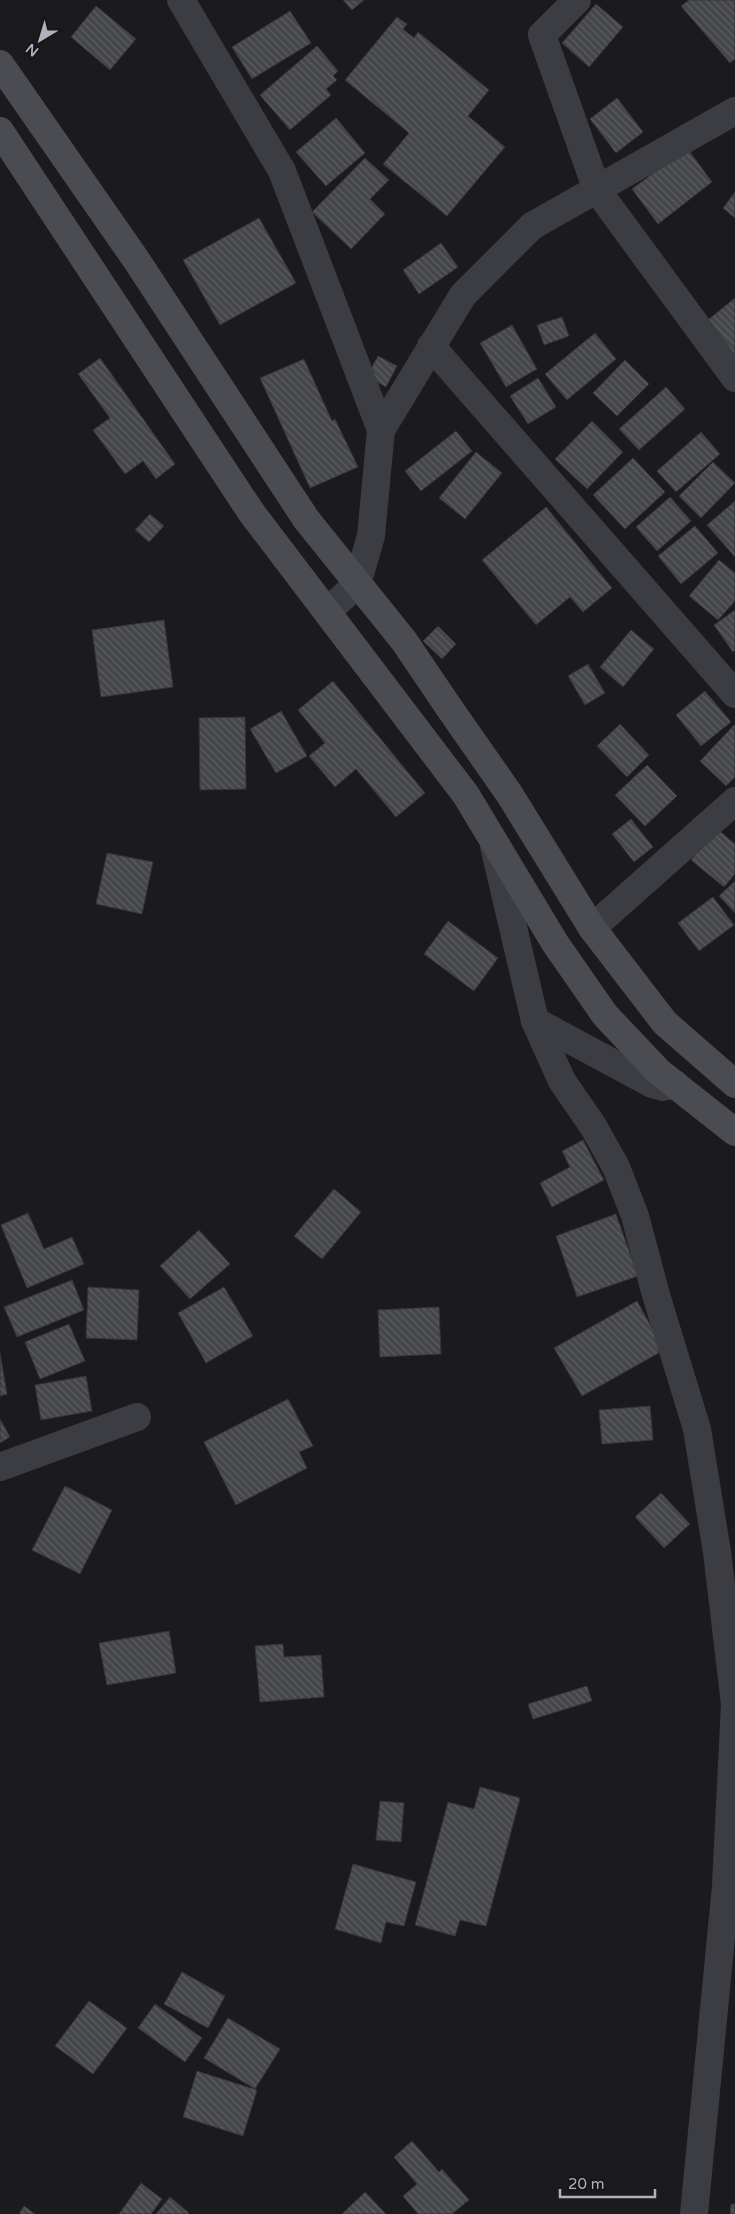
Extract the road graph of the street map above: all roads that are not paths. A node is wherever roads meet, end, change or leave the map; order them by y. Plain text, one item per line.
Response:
1 (181, 0) edge
2 (577, 0) edge
3 (0, 64) edge
4 (735, 111) edge
5 (0, 130) edge
6 (596, 190) junction
7 (431, 346) junction
8 (735, 378) edge
9 (381, 430) junction
10 (358, 584) junction
11 (328, 611) junction
12 (735, 694) edge
13 (450, 709) junction
14 (417, 728) junction
15 (735, 801) edge
16 (492, 840) junction
17 (592, 928) junction
18 (535, 1020) junction
19 (675, 1084) junction
20 (735, 1084) edge
21 (735, 1132) edge
22 (137, 1417) dead end
23 (0, 1467) edge
24 (694, 2214) edge

1 - 9 street
2 - 6 street
3 - 10 main road
4 - 6 street
5 - 11 main road
6 - 7 street
6 - 8 street
7 - 9 street
7 - 12 street
9 - 10 street
10 - 11 street
10 - 13 main road
11 - 14 main road
13 - 14 main road
13 - 17 main road
14 - 16 main road
15 - 17 street
16 - 18 street
16 - 19 main road
17 - 20 main road
18 - 19 street
18 - 24 street
19 - 21 main road
22 - 23 street

